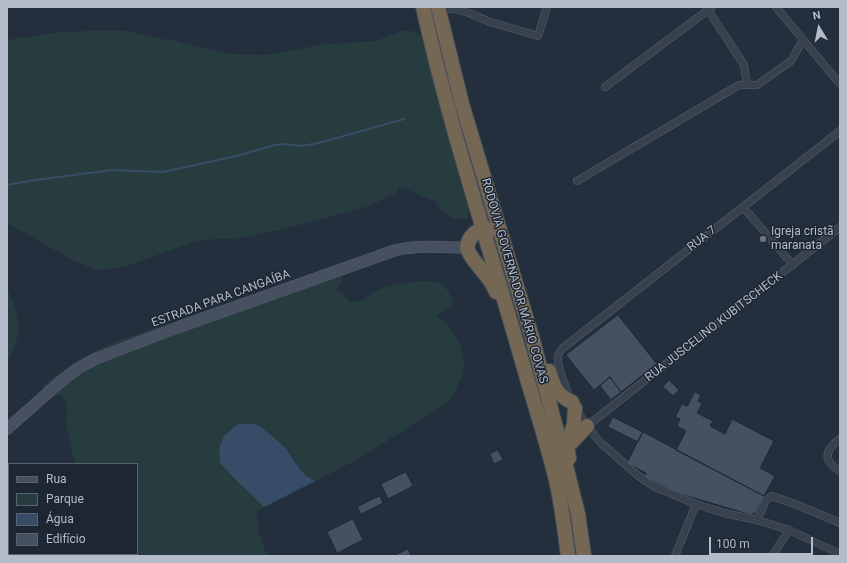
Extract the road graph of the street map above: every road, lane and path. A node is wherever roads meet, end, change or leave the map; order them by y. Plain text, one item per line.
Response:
1 (423, 7) edge
2 (438, 7) edge
3 (547, 7) edge
4 (776, 7) edge
5 (710, 9) edge
6 (803, 40) junction
7 (840, 84) edge
8 (747, 85) junction
9 (605, 87) dead end
10 (840, 131) edge
11 (577, 181) dead end
12 (470, 184) junction
13 (743, 207) junction
14 (840, 227) edge
15 (483, 228) junction
16 (469, 242) junction
17 (508, 259) junction
18 (793, 265) junction
19 (521, 303) junction
20 (573, 405) junction
21 (537, 414) junction
22 (586, 426) junction
23 (7, 429) edge
24 (840, 439) edge
25 (567, 447) junction
26 (840, 471) edge
27 (568, 476) junction
28 (696, 504) junction
29 (757, 520) junction
30 (840, 523) edge
31 (789, 530) junction
32 (840, 554) edge
33 (568, 556) edge
34 (584, 556) edge
35 (675, 556) edge
36 (772, 556) edge

1 - 12 highway, RODOVIA GOVERNADOR MÁRIO COVAS
2 - 3 street
2 - 17 highway, RODOVIA GOVERNADOR MÁRIO COVAS
4 - 6 street
5 - 8 street
5 - 9 street
6 - 7 street
6 - 8 street
8 - 11 street
10 - 13 street, RUA 7
12 - 15 highway, RODOVIA GOVERNADOR MÁRIO COVAS
12 - 16 highway
13 - 18 street
13 - 20 street, RUA 7
14 - 18 street, RUA JUSCELINO KUBITSCHECK
15 - 16 highway
15 - 19 highway
15 - 21 highway, RODOVIA GOVERNADOR MÁRIO COVAS
16 - 21 highway
16 - 23 street, ESTRADA PARA CANGAÍBA
17 - 19 highway, RODOVIA GOVERNADOR MÁRIO COVAS
17 - 20 highway
18 - 22 street, RUA JUSCELINO KUBITSCHECK
19 - 27 highway, RODOVIA GOVERNADOR MÁRIO COVAS
20 - 22 street
20 - 25 highway
21 - 33 highway, RODOVIA GOVERNADOR MÁRIO COVAS
22 - 25 highway
22 - 28 street
24 - 26 street
25 - 27 highway
27 - 34 highway, RODOVIA GOVERNADOR MÁRIO COVAS
28 - 29 street
28 - 35 street
29 - 30 street
29 - 31 street
31 - 32 street
31 - 36 street

